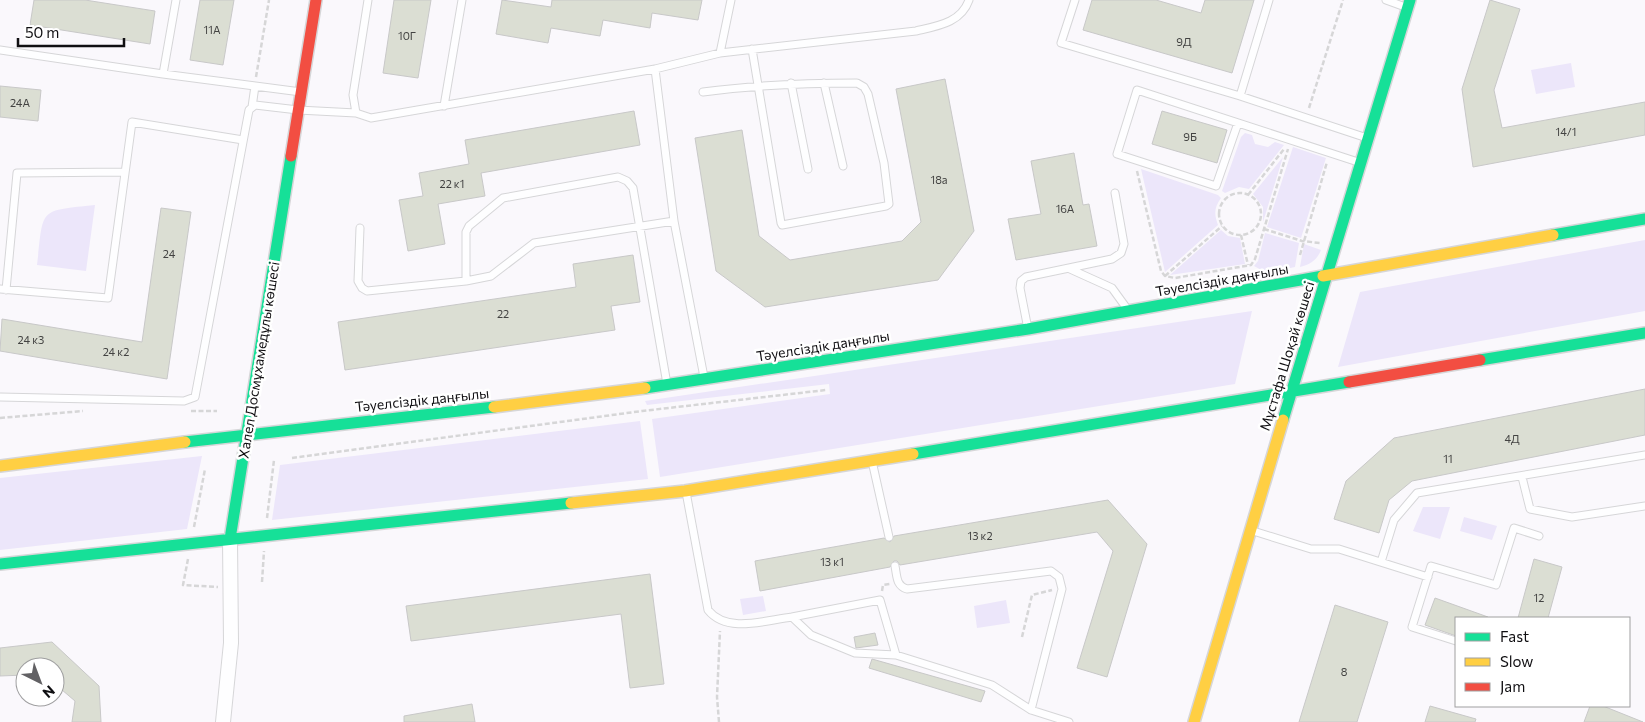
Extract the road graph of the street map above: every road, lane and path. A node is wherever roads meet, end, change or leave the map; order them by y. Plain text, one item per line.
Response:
1 (176, 0) edge
2 (269, 0) edge
3 (316, 0) edge
4 (368, 0) edge
5 (462, 0) edge
6 (731, 0) edge
7 (969, 0) edge
8 (1074, 0) edge
9 (1269, 0) edge
10 (1343, 0) edge
11 (1386, 0) edge
12 (1409, 4) edge
13 (752, 49) junction
14 (0, 50) edge
15 (720, 53) junction
16 (655, 69) junction
17 (163, 74) junction
18 (791, 83) junction
19 (824, 83) junction
20 (758, 84) junction
21 (255, 86) junction
22 (301, 92) junction
23 (703, 92) dead end
24 (1240, 96) junction
25 (444, 106) junction
26 (252, 107) junction
27 (298, 110) junction
28 (356, 113) junction
29 (1306, 118) junction
30 (1238, 123) junction
31 (1368, 139) junction
32 (243, 140) junction
33 (1291, 140) junction
34 (1330, 153) junction
35 (1135, 160) junction
36 (1361, 163) junction
37 (842, 166) dead end
38 (808, 169) dead end
39 (125, 172) junction
40 (1115, 193) dead end
41 (1248, 195) junction
42 (1645, 219) edge
43 (674, 221) junction
44 (640, 226) junction
45 (1222, 226) junction
46 (360, 228) dead end
47 (1264, 229) junction
48 (1241, 235) junction
49 (1302, 241) junction
50 (1327, 244) dead end
51 (1300, 255) dead end
52 (1248, 266) junction
53 (1069, 269) junction
54 (1165, 276) junction
55 (1326, 277) junction
56 (466, 281) junction
57 (3, 289) edge
58 (1130, 312) junction
59 (1028, 329) junction
60 (1645, 333) edge
61 (704, 379) junction
62 (667, 385) junction
63 (826, 390) dead end
64 (1291, 393) junction
65 (0, 397) edge
66 (85, 410) dead end
67 (189, 411) dead end
68 (217, 411) dead end
69 (0, 418) edge
70 (248, 434) junction
71 (1645, 455) edge
72 (292, 458) dead end
73 (872, 461) junction
74 (0, 466) edge
75 (1522, 477) junction
76 (686, 492) junction
77 (1645, 506) edge
78 (1250, 530) junction
79 (1539, 536) dead end
80 (889, 537) dead end
81 (230, 539) junction
82 (1381, 562) junction
83 (0, 564) edge
84 (895, 566) dead end
85 (1428, 576) junction
86 (1047, 591) dead end
87 (792, 617) junction
88 (721, 621) junction
89 (1022, 637) dead end
90 (1455, 641) edge
91 (896, 655) junction
92 (1031, 710) junction
93 (223, 722) edge
94 (719, 722) edge
95 (1069, 722) edge
96 (1194, 722) edge

1 - 17 lane
2 - 21 path
3 - 22 street, Халел Досмұхамедұлы көшесі
4 - 28 lane
5 - 25 lane
6 - 15 lane
7 - 13 lane
8 - 24 lane
9 - 24 lane
10 - 29 path
11 - 12 lane
12 - 31 street, Мұстафа Шоқай көшесі
13 - 15 lane
13 - 20 lane
14 - 17 lane
15 - 16 lane
16 - 25 lane
16 - 43 lane
17 - 21 lane
18 - 19 lane
18 - 20 lane
18 - 38 lane
19 - 20 lane
19 - 37 lane
20 - 23 lane
21 - 22 lane
21 - 26 lane
22 - 27 street, Халел Досмұхамедұлы көшесі
24 - 29 lane
25 - 28 lane
26 - 27 lane
26 - 32 lane
27 - 28 lane
27 - 70 street, Халел Досмұхамедұлы көшесі
29 - 31 lane
30 - 33 lane
30 - 35 lane
30 - 35 lane
31 - 36 street, Мұстафа Шоқай көшесі
32 - 39 lane
32 - 65 lane
33 - 34 lane
33 - 41 path
33 - 47 path
34 - 36 lane
34 - 49 path
35 - 54 path
36 - 55 street, Мұстафа Шоқай көшесі
39 - 57 lane
39 - 57 lane
40 - 53 lane
41 - 45 path
41 - 48 path
42 - 55 street, Тәуелсіздік даңғылы
43 - 44 lane
43 - 61 lane
44 - 56 lane
44 - 56 lane
44 - 62 lane
45 - 48 path
45 - 54 path
46 - 56 lane
47 - 49 path
47 - 52 path
48 - 52 path
49 - 50 path
49 - 51 path
52 - 54 path
53 - 58 lane
53 - 59 lane
55 - 58 street, Тәуелсіздік даңғылы
55 - 64 street, Мұстафа Шоқай көшесі
58 - 59 street, Тәуелсіздік даңғылы
59 - 61 street, Тәуелсіздік даңғылы
60 - 64 street
61 - 62 street, Тәуелсіздік даңғылы
62 - 70 street, Тәуелсіздік даңғылы
63 - 72 path
64 - 73 street
64 - 78 street, Мұстафа Шоқай көшесі
66 - 69 path
67 - 68 path
70 - 74 street, Тәуелсіздік даңғылы
70 - 81 street, Халел Досмұхамедұлы көшесі
71 - 75 lane
73 - 76 street
73 - 80 lane
75 - 77 lane
75 - 82 lane
76 - 81 street
76 - 88 lane
78 - 82 lane
78 - 96 street, Мұстафа Шоқай көшесі
79 - 85 lane
81 - 83 street
81 - 93 street, Халел Досмұхамедұлы көшесі
82 - 85 lane
84 - 92 lane
85 - 90 lane
86 - 89 path
87 - 88 lane
87 - 91 lane
87 - 91 lane
88 - 94 path
91 - 92 lane
92 - 95 lane

